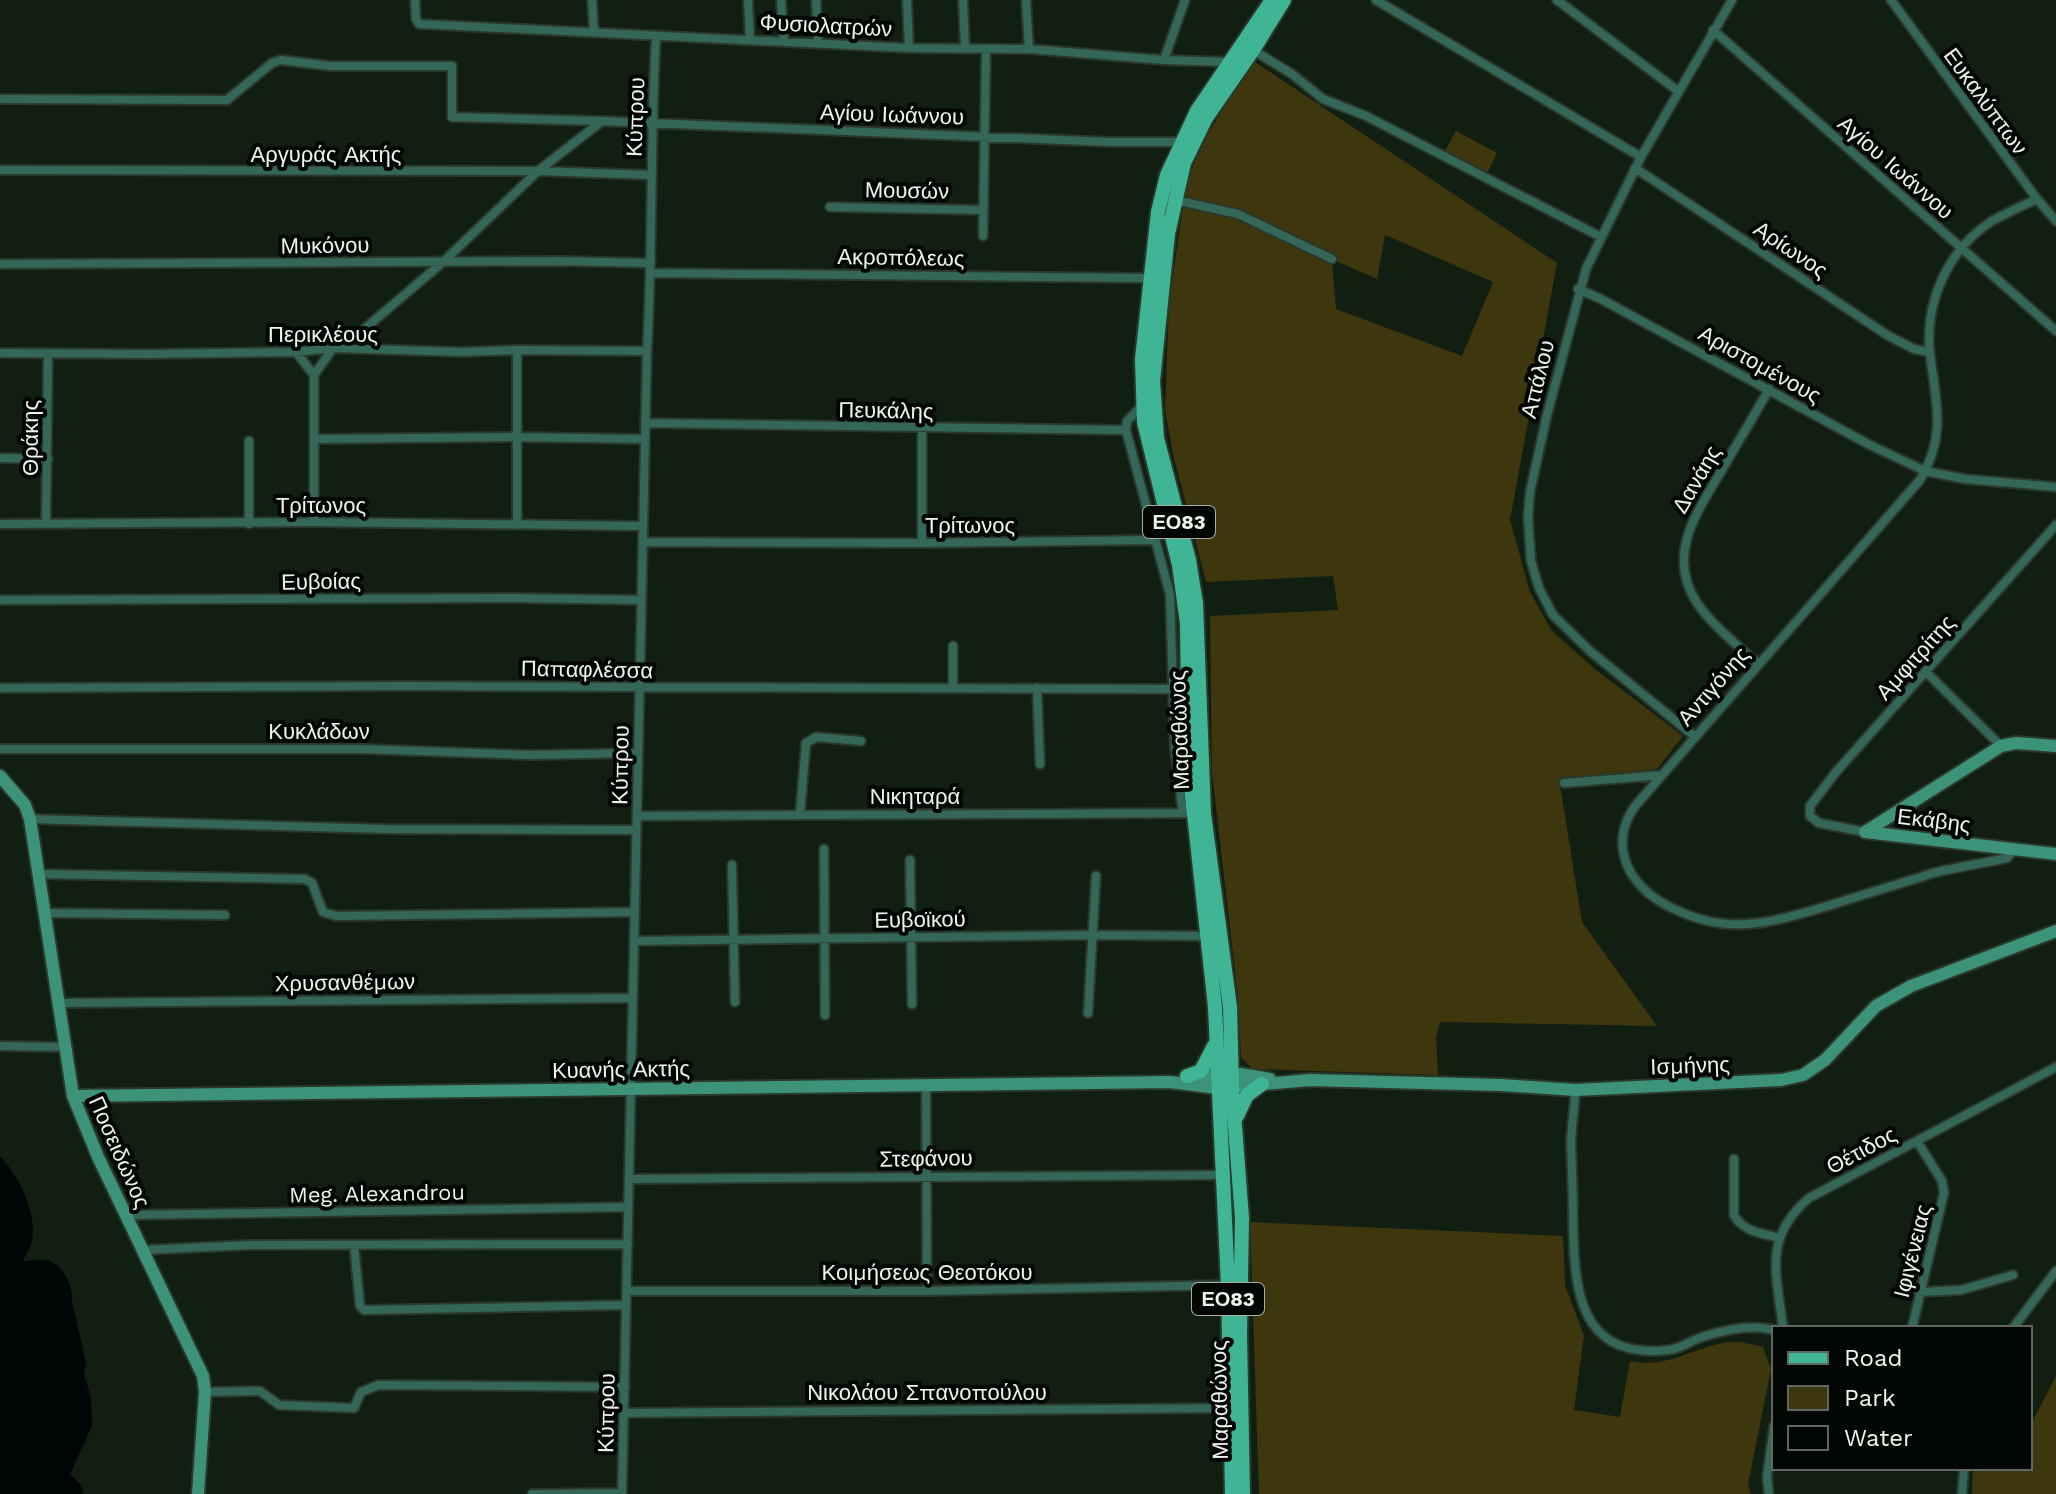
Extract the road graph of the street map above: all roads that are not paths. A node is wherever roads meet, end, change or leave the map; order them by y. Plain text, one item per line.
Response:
1 (415, 0) edge
2 (592, 0) edge
3 (748, 0) edge
4 (781, 0) edge
5 (816, 0) edge
6 (907, 0) edge
7 (963, 0) edge
8 (1026, 0) edge
9 (1185, 0) edge
10 (1272, 0) edge
11 (1284, 0) edge
12 (1376, 0) edge
13 (1557, 0) edge
14 (1732, 0) edge
15 (1891, 0) edge
16 (1713, 30) junction
17 (594, 32) junction
18 (656, 37) junction
19 (750, 40) junction
20 (784, 41) junction
21 (818, 43) junction
22 (909, 48) junction
23 (965, 48) junction
24 (986, 49) junction
25 (1029, 49) junction
26 (1253, 50) junction
27 (1164, 60) junction
28 (1231, 62) junction
29 (1678, 91) junction
30 (0, 99) edge
31 (602, 121) junction
32 (651, 123) junction
33 (984, 136) junction
34 (1180, 142) junction
35 (1641, 157) junction
36 (1635, 168) junction
37 (0, 170) edge
38 (538, 171) junction
39 (651, 175) junction
40 (2037, 199) junction
41 (1174, 200) junction
42 (830, 207) dead end
43 (982, 210) junction
44 (2056, 221) edge
45 (983, 236) dead end
46 (1601, 237) junction
47 (1961, 248) junction
48 (1332, 259) dead end
49 (443, 262) junction
50 (0, 264) edge
51 (651, 268) junction
52 (1150, 278) junction
53 (1578, 289) junction
54 (2056, 331) edge
55 (338, 348) junction
56 (517, 350) junction
57 (647, 351) junction
58 (296, 352) junction
59 (1929, 352) junction
60 (0, 353) edge
61 (48, 353) junction
62 (314, 375) junction
63 (1769, 389) junction
64 (1142, 406) junction
65 (645, 423) junction
66 (922, 428) junction
67 (1126, 430) junction
68 (516, 437) junction
69 (315, 439) junction
70 (645, 439) junction
71 (249, 441) dead end
72 (0, 458) edge
73 (48, 459) junction
74 (1925, 471) junction
75 (2056, 487) edge
76 (314, 522) junction
77 (46, 523) junction
78 (0, 524) edge
79 (249, 524) junction
80 (517, 525) junction
81 (2056, 525) edge
82 (643, 526) junction
83 (1155, 540) junction
84 (643, 542) junction
85 (922, 543) junction
86 (0, 600) edge
87 (641, 600) junction
88 (953, 646) dead end
89 (1757, 663) junction
90 (1926, 672) junction
91 (640, 687) junction
92 (0, 688) edge
93 (953, 688) junction
94 (1037, 688) junction
95 (1173, 689) junction
96 (1694, 736) junction
97 (861, 741) dead end
98 (2001, 746) junction
99 (2056, 746) edge
100 (0, 749) edge
101 (638, 753) junction
102 (1040, 764) dead end
103 (1662, 775) junction
104 (0, 776) edge
105 (1564, 783) dead end
106 (1193, 813) junction
107 (800, 814) junction
108 (637, 816) junction
109 (1810, 816) joint
110 (30, 819) junction
111 (636, 830) junction
112 (1865, 832) junction
113 (824, 849) dead end
114 (2014, 850) junction
115 (2056, 854) edge
116 (910, 860) dead end
117 (732, 865) dead end
118 (40, 874) junction
119 (1096, 876) dead end
120 (635, 912) junction
121 (45, 913) junction
122 (225, 915) dead end
123 (2056, 931) edge
124 (1093, 935) junction
125 (1207, 936) junction
126 (912, 937) junction
127 (824, 938) junction
128 (733, 940) junction
129 (634, 941) junction
130 (633, 998) junction
131 (735, 1002) dead end
132 (59, 1003) junction
133 (912, 1004) dead end
134 (1088, 1013) dead end
135 (825, 1015) dead end
136 (1216, 1038) junction
137 (0, 1046) edge
138 (64, 1047) junction
139 (2056, 1067) edge
140 (1187, 1076) junction
141 (1224, 1081) junction
142 (1281, 1081) junction
143 (1170, 1082) junction
144 (1262, 1084) junction
145 (926, 1085) junction
146 (631, 1089) junction
147 (1575, 1090) junction
148 (73, 1096) junction
149 (1235, 1121) junction
150 (1917, 1141) junction
151 (1734, 1159) dead end
152 (1223, 1175) junction
153 (928, 1176) junction
154 (629, 1179) junction
155 (628, 1207) junction
156 (126, 1215) junction
157 (1779, 1238) junction
158 (628, 1244) junction
159 (354, 1245) junction
160 (143, 1250) junction
161 (2056, 1271) edge
162 (2013, 1275) dead end
163 (1228, 1285) junction
164 (627, 1291) junction
165 (927, 1291) junction
166 (1919, 1292) junction
167 (626, 1305) junction
168 (1783, 1326) edge
169 (1912, 1326) edge
170 (2015, 1326) edge
171 (1772, 1330) edge
172 (625, 1387) junction
173 (205, 1392) junction
174 (1230, 1408) junction
175 (624, 1413) junction
176 (1772, 1441) edge
177 (1964, 1470) edge
178 (622, 1493) edge
179 (198, 1494) edge
180 (532, 1494) edge
181 (1232, 1494) edge
182 (1243, 1494) edge
183 (1769, 1494) edge
184 (1962, 1494) edge

1 - 17 street, Φυσιολατρών
2 - 17 street
3 - 19 street
4 - 20 street
5 - 21 street
6 - 22 street
7 - 23 street
8 - 25 street
9 - 27 street
10 - 28 main road, Μαραθώνος / ΕΟ83
11 - 26 main road, Μαραθώνος / ΕΟ83
12 - 35 street
13 - 29 street
14 - 16 street, Αττάλου
15 - 40 street, Ευκαλύπτων
16 - 29 street, Αττάλου
16 - 47 street, Αγίου Ιωάννου
17 - 18 street, Φυσιολατρών
18 - 19 street, Φυσιολατρών
18 - 32 street, Κύπρου
19 - 20 street, Φυσιολατρών
20 - 21 street, Φυσιολατρών
21 - 22 street, Φυσιολατρών
22 - 23 street, Φυσιολατρών
23 - 24 street, Φυσιολατρών
24 - 25 street, Φυσιολατρών
24 - 33 street
25 - 27 street, Φυσιολατρών
26 - 41 main road, Μαραθώνος / ΕΟ83
26 - 46 street
27 - 28 street, Φυσιολατρών
28 - 34 main road, Μαραθώνος / ΕΟ83
29 - 35 street, Αττάλου
30 - 31 street, Αγίου Ιωάννου
31 - 32 street, Αγίου Ιωάννου
31 - 38 street
32 - 33 street, Αγίου Ιωάννου
32 - 39 street, Κύπρου
33 - 34 street, Αγίου Ιωάννου
33 - 43 street
34 - 52 main road, Μαραθώνος / ΕΟ83
35 - 36 street, Αττάλου
36 - 46 street, Αττάλου
36 - 59 street, Αρίωνος
37 - 38 street, Αργυράς Ακτής
38 - 39 street, Αργυράς Ακτής
38 - 49 street
39 - 51 street, Κύπρου
40 - 44 street, Ευκαλύπτων
40 - 47 street, Αντιγόνης
41 - 48 street
41 - 141 main road, Μαραθώνος / ΕΟ83
42 - 43 street, Μουσών
43 - 45 street
46 - 53 street, Αττάλου
47 - 54 street, Αγίου Ιωάννου
47 - 59 street, Αντιγόνης
49 - 50 street, Μυκόνου
49 - 51 street, Μυκόνου
49 - 55 street
51 - 52 street, Ακροπόλεως
51 - 57 street, Κύπρου
52 - 64 main road, Μαραθώνος / ΕΟ83
53 - 63 street, Αριστομένους
53 - 96 street, Αττάλου
55 - 56 street, Περικλέους
55 - 58 street, Περικλέους
55 - 62 street
56 - 57 street, Περικλέους
56 - 68 street
57 - 65 street, Κύπρου
58 - 61 street, Περικλέους
58 - 62 street
59 - 74 street, Αντιγόνης
60 - 61 street, Περικλέους
61 - 73 street, Θράκης
62 - 69 street
63 - 74 street, Αριστομένους
63 - 89 street, Δανάης
64 - 67 street
64 - 106 main road, Μαραθώνος / ΕΟ83
65 - 66 street, Πευκάλης
65 - 70 street, Κύπρου
66 - 67 street, Πευκάλης
66 - 85 street
67 - 83 street
68 - 69 street
68 - 70 street
68 - 80 street
69 - 76 street
70 - 82 street, Κύπρου
71 - 79 street
72 - 73 street
73 - 77 street, Θράκης
74 - 75 street, Αριστομένους
74 - 89 street, Αντιγόνης
76 - 79 street, Τρίτωνος
76 - 80 street, Τρίτωνος
77 - 78 street, Τρίτωνος
77 - 79 street, Τρίτωνος
80 - 82 street, Τρίτωνος
81 - 90 street, Αμφιτρίτης
82 - 84 street, Κύπρου
83 - 85 street, Τρίτωνος
83 - 95 street
84 - 85 street, Τρίτωνος
84 - 87 street, Κύπρου
86 - 87 street, Ευβοίας
87 - 91 street, Κύπρου
88 - 93 street
89 - 96 street, Αντιγόνης
90 - 98 street
90 - 109 street, Αμφιτρίτης
91 - 92 street, Παπαφλέσσα
91 - 93 street, Παπαφλέσσα
91 - 101 street, Κύπρου
93 - 94 street, Παπαφλέσσα
94 - 95 street, Παπαφλέσσα
94 - 102 street
95 - 106 street
96 - 103 street, Αντιγόνης
97 - 107 street
98 - 99 street
98 - 112 street
100 - 101 street, Κυκλάδων
101 - 108 street, Κύπρου
103 - 105 street
103 - 114 street, Αντιγόνης
104 - 110 street, Ποσειδώνος
106 - 107 street, Νικηταρά
106 - 125 main road, Μαραθώνος / ΕΟ83
107 - 108 street, Νικηταρά
108 - 111 street, Κύπρου
109 - 112 street, Εκάβης
110 - 111 street
110 - 118 street, Ποσειδώνος
111 - 120 street, Κύπρου
112 - 114 street, Εκάβης
113 - 127 street
114 - 115 street, Εκάβης
116 - 126 street
117 - 128 street
118 - 120 street
118 - 121 street, Ποσειδώνος
119 - 124 street
120 - 129 street, Κύπρου
121 - 122 street
121 - 132 street, Ποσειδώνος
123 - 147 street, Ισμήνης
124 - 125 street, Ευβοϊκού
124 - 126 street, Ευβοϊκού
124 - 134 street
125 - 136 main road, Μαραθώνος / ΕΟ83
126 - 127 street, Ευβοϊκού
126 - 133 street
127 - 128 street, Ευβοϊκού
127 - 135 street
128 - 129 street, Ευβοϊκού
128 - 131 street
129 - 130 street, Κύπρου
130 - 132 street, Χρυσανθέμων
130 - 146 street, Κύπρου
132 - 138 street, Ποσειδώνος
136 - 140 main road
136 - 141 main road, Μαραθώνος / ΕΟ83
137 - 138 street
138 - 148 street, Ποσειδώνος
139 - 150 street, Θέτιδος
140 - 141 street, Κυανής Ακτής
140 - 143 street, Κυανής Ακτής
141 - 142 street
141 - 143 street, Κυανής Ακτής
141 - 144 street
141 - 149 main road, Μαραθώνος / ΕΟ83
141 - 152 main road, Μαραθώνος / ΕΟ83
142 - 144 street
142 - 147 street, Ισμήνης
143 - 145 street, Κυανής Ακτής
144 - 149 main road
145 - 146 street, Κυανής Ακτής
145 - 153 street
146 - 148 street, Κυανής Ακτής
146 - 154 street, Κύπρου
147 - 171 street
148 - 156 street, Ποσειδώνος
149 - 182 main road, Μαραθώνος / ΕΟ83
150 - 157 street, Θέτιδος
150 - 166 street, Ιφιγένειας
151 - 157 street
152 - 153 street, Στεφάνου
152 - 163 main road, Μαραθώνος / ΕΟ83
153 - 154 street, Στεφάνου
153 - 165 street
154 - 155 street, Κύπρου
155 - 156 street, Meg. Alexandrou
155 - 158 street, Κύπρου
156 - 160 street, Ποσειδώνος
157 - 168 street, Θέτιδος
158 - 159 street
158 - 164 street, Κύπρου
159 - 160 street
159 - 167 street
160 - 173 street, Ποσειδώνος
161 - 170 street
162 - 166 street
163 - 165 street, Κοιμήσεως Θεοτόκου
163 - 174 main road, Μαραθώνος / ΕΟ83
164 - 165 street, Κοιμήσεως Θεοτόκου
164 - 167 street, Κύπρου
166 - 169 street, Ιφιγένειας
167 - 172 street, Κύπρου
172 - 173 street
172 - 175 street, Κύπρου
173 - 179 street, Ποσειδώνος
174 - 175 street, Νικολάου Σπανοπούλου
174 - 181 main road, Μαραθώνος / ΕΟ83
175 - 178 street, Κύπρου
176 - 183 street
177 - 184 street
178 - 180 street

